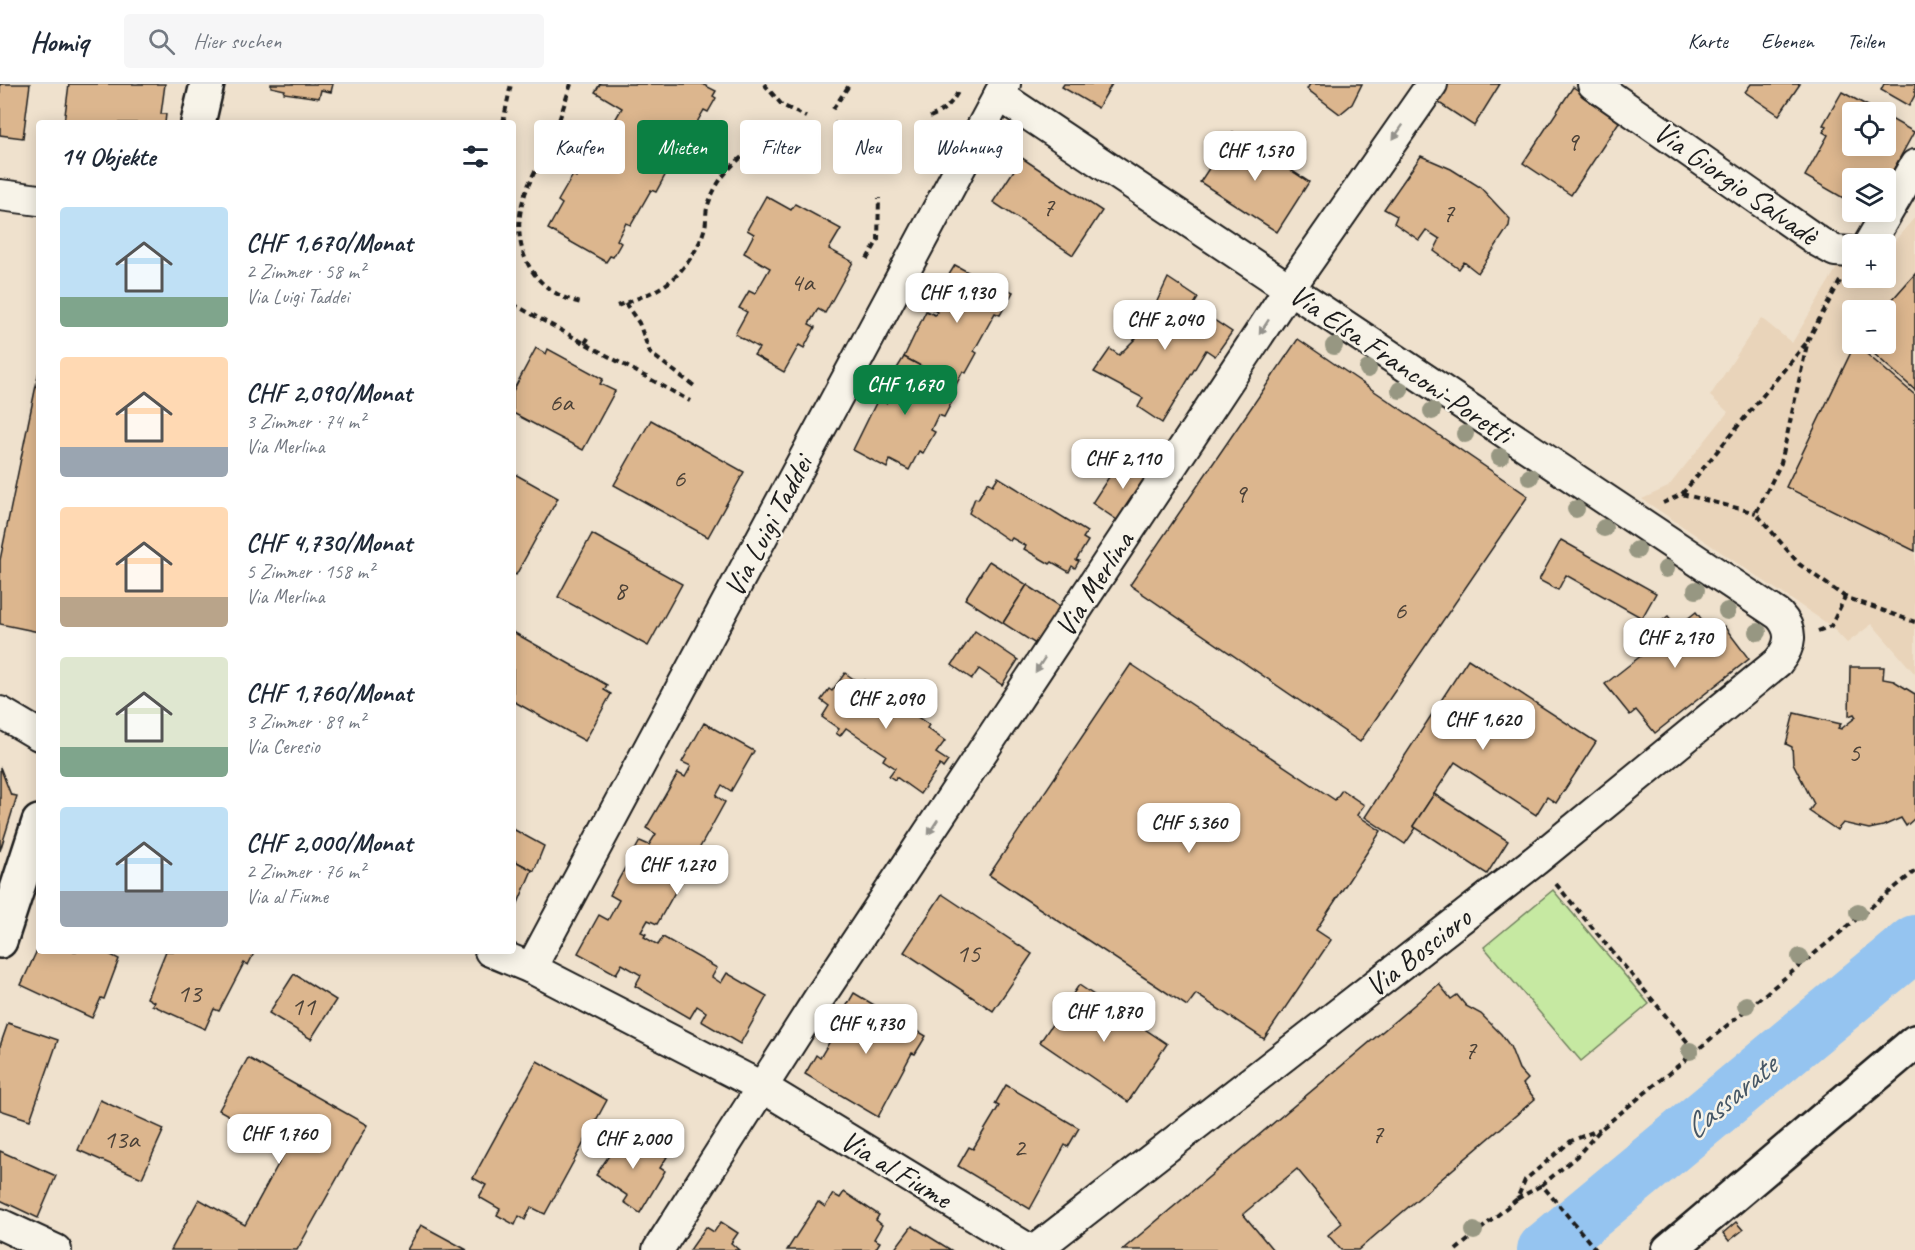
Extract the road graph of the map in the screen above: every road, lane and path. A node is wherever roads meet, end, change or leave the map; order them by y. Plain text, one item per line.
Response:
1 (207, 84) edge
2 (511, 84) edge
3 (570, 84) edge
4 (764, 84) edge
5 (850, 84) edge
6 (1432, 84) edge
7 (1593, 84) edge
8 (1002, 89) edge
9 (959, 90) dead end
10 (833, 109) dead end
11 (806, 117) dead end
12 (930, 117) dead end
13 (199, 120) edge
14 (504, 120) edge
15 (740, 158) edge
16 (1915, 165) edge
17 (0, 195) edge
18 (879, 198) dead end
19 (36, 200) edge
20 (1868, 234) edge
21 (1842, 250) edge
22 (867, 259) dead end
23 (1842, 278) edge
24 (1289, 289) junction
25 (582, 303) dead end
26 (625, 303) junction
27 (516, 306) edge
28 (617, 306) dead end
29 (590, 335) dead end
30 (1808, 340) junction
31 (585, 343) junction
32 (697, 388) dead end
33 (690, 401) dead end
34 (1682, 494) junction
35 (1756, 513) junction
36 (1641, 523) junction
37 (1845, 597) junction
38 (1915, 622) edge
39 (1789, 642) junction
40 (0, 712) edge
41 (36, 733) edge
42 (36, 831) edge
43 (1536, 860) junction
44 (1915, 871) edge
45 (0, 941) edge
46 (497, 954) edge
47 (531, 968) junction
48 (1915, 1042) edge
49 (1695, 1051) junction
50 (762, 1087) junction
51 (1601, 1129) junction
52 (1543, 1187) junction
53 (1516, 1199) junction
54 (0, 1224) edge
55 (56, 1250) edge
56 (658, 1250) edge
57 (1033, 1250) edge
58 (1456, 1250) edge
59 (1596, 1250) edge
60 (1669, 1250) edge

1 - 13 main road
2 - 14 path
3 - 25 path
4 - 11 path
5 - 10 path
6 -> 24 street, Via Merlina
7 - 21 street, Via Giorgio Salvadè
8 - 24 street, Via Elsa Franconi-Poretti
8 - 47 street, Via Luigi Taddei
9 - 12 path
15 - 26 path
16 - 20 street
17 - 19 street
18 - 22 path
23 - 30 path
24 - 36 street, Via Elsa Franconi-Poretti
24 -> 50 street, Via Merlina
26 - 28 path
26 - 32 path
27 - 31 path
29 - 31 path
30 - 34 path
30 - 35 path
31 - 33 path
34 - 35 path
34 - 36 path
35 - 37 path
36 - 39 street, Via Elsa Franconi-Poretti
37 - 38 path
37 - 39 path
39 - 43 street, Via Boscioro
40 - 41 street
42 - 45 main road
43 - 49 path
43 - 57 street, Via Boscioro
44 - 49 path
46 - 47 street, Via al Fiume
47 - 50 street, Via al Fiume
48 - 60 main road
49 - 51 path
50 - 56 street
50 - 57 street, Via al Fiume
51 - 52 path
51 - 53 path
52 - 53 path
52 - 59 path
53 - 58 path
54 - 55 street

